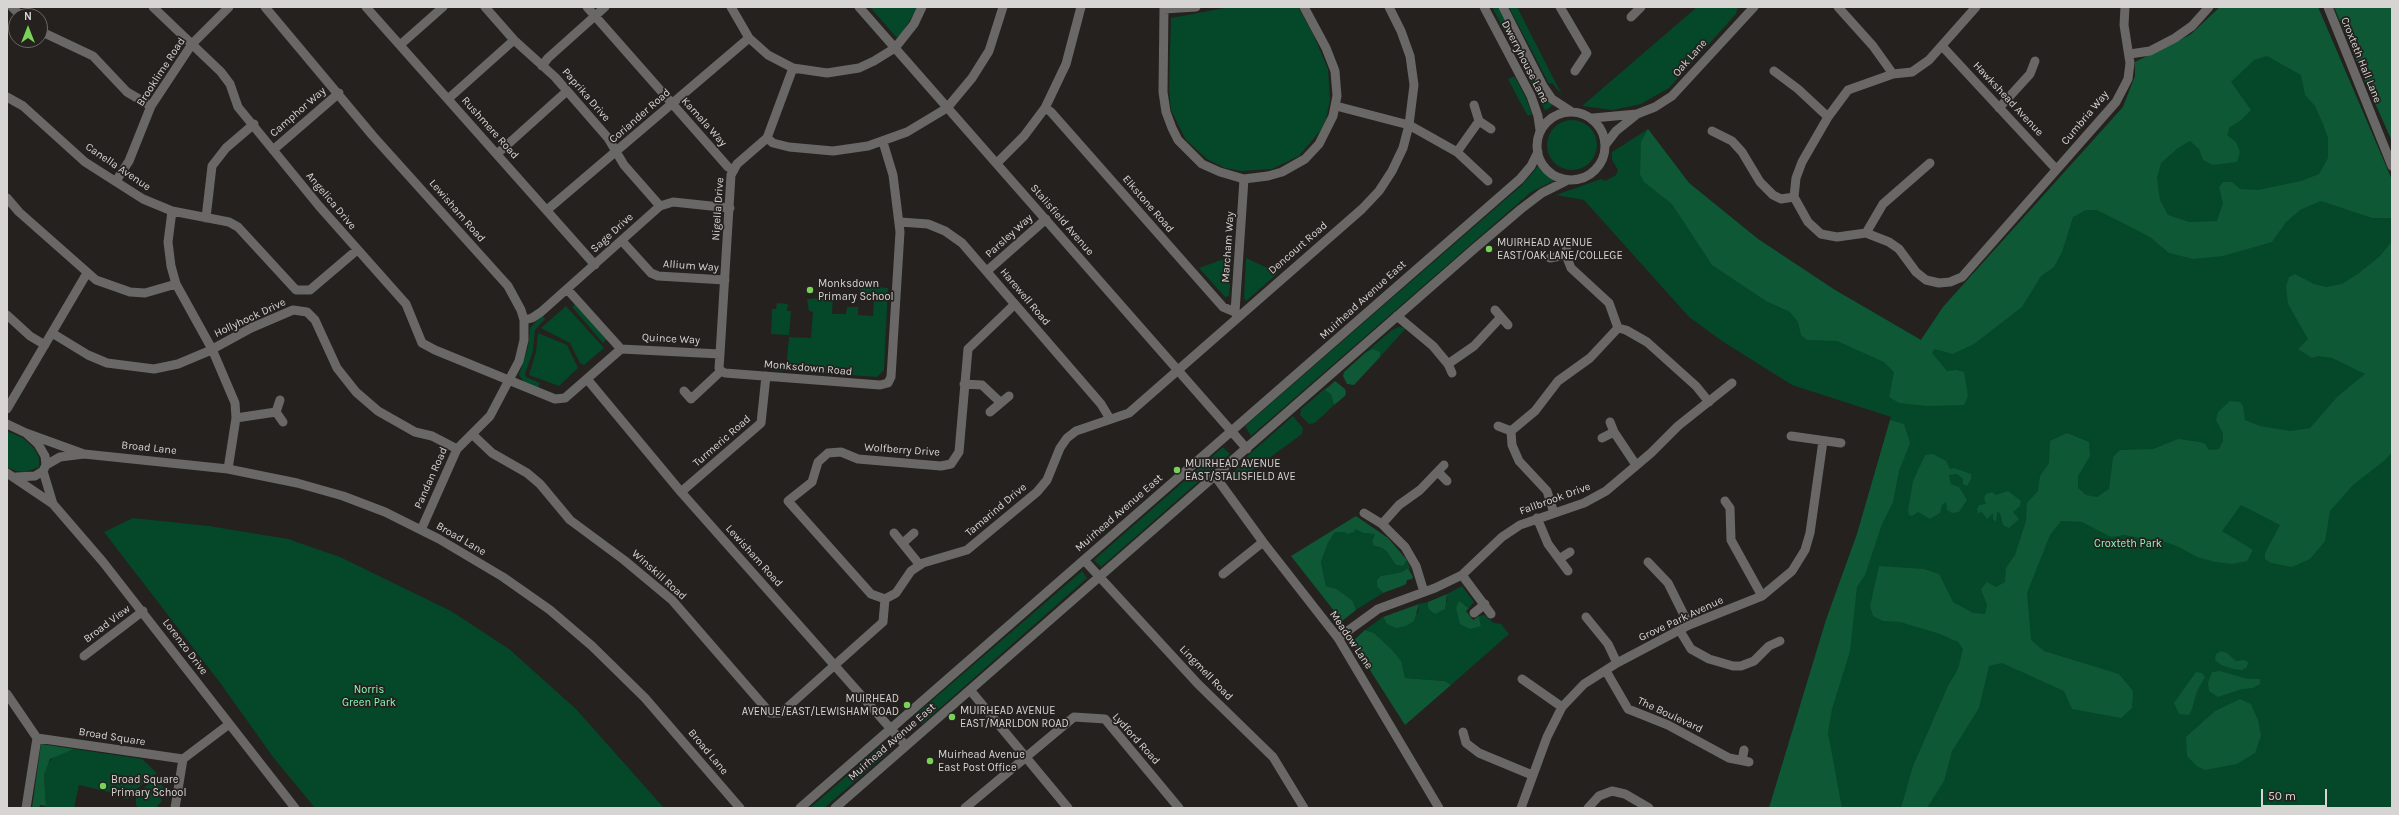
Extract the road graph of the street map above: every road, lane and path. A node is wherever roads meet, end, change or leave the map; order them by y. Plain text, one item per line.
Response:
1 (153, 7) edge
2 (229, 7) edge
3 (265, 7) edge
4 (366, 7) edge
5 (443, 7) edge
6 (485, 7) edge
7 (587, 7) edge
8 (605, 7) edge
9 (731, 7) edge
10 (859, 7) edge
11 (922, 7) edge
12 (1003, 7) edge
13 (1081, 7) edge
14 (1196, 7) edge
15 (1304, 7) edge
16 (1389, 7) edge
17 (1484, 7) edge
18 (1503, 7) edge
19 (1560, 7) edge
20 (1641, 7) edge
21 (1754, 7) edge
22 (1838, 7) edge
23 (2125, 7) edge
24 (2209, 7) edge
25 (2328, 7) edge
26 (1164, 8) edge
27 (1973, 8) edge
28 (595, 16) junction
29 (1631, 17) dead end
30 (48, 34) edge
31 (749, 38) junction
32 (514, 40) junction
33 (192, 44) junction
34 (400, 45) junction
35 (1942, 46) junction
36 (895, 48) junction
37 (2130, 54) junction
38 (2035, 61) dead end
39 (542, 66) junction
40 (793, 68) junction
41 (1575, 71) dead end
42 (1774, 71) dead end
43 (1893, 74) junction
44 (567, 91) junction
45 (339, 93) junction
46 (7, 97) edge
47 (448, 99) junction
48 (672, 104) junction
49 (1474, 105) dead end
50 (151, 106) junction
51 (1336, 106) junction
52 (947, 108) junction
53 (1045, 108) junction
54 (1999, 108) junction
55 (1572, 112) junction
56 (1637, 114) junction
57 (1828, 117) junction
58 (1593, 118) junction
59 (1479, 121) junction
60 (254, 124) junction
61 (1409, 125) junction
62 (1491, 129) dead end
63 (1540, 130) junction
64 (1712, 131) dead end
65 (767, 138) junction
66 (884, 142) junction
67 (1606, 144) junction
68 (273, 150) junction
69 (616, 152) junction
70 (1457, 152) junction
71 (1538, 152) junction
72 (497, 154) junction
73 (997, 164) junction
74 (1930, 164) dead end
75 (2392, 166) edge
76 (2056, 169) junction
77 (734, 170) junction
78 (1244, 179) junction
79 (116, 181) junction
80 (1488, 181) dead end
81 (1566, 181) junction
82 (1794, 197) junction
83 (7, 198) edge
84 (660, 206) junction
85 (730, 208) junction
86 (546, 210) junction
87 (172, 211) junction
88 (206, 218) junction
89 (1046, 219) junction
90 (900, 222) junction
91 (1866, 233) junction
92 (622, 241) junction
93 (1567, 243) dead end
94 (357, 250) junction
95 (1566, 255) junction
96 (1550, 258) dead end
97 (595, 264) junction
98 (987, 271) junction
99 (86, 273) junction
100 (725, 280) junction
101 (176, 284) junction
102 (567, 289) junction
103 (1014, 304) junction
104 (1237, 314) junction
105 (7, 315) edge
106 (1397, 316) junction
107 (524, 320) junction
108 (1508, 325) dead end
109 (1618, 328) junction
110 (52, 333) junction
111 (45, 345) junction
112 (212, 349) junction
113 (621, 349) junction
114 (720, 354) junction
115 (1448, 364) junction
116 (1177, 371) junction
117 (723, 372) junction
118 (1452, 373) dead end
119 (766, 376) junction
120 (587, 379) junction
121 (509, 381) junction
122 (1732, 382) dead end
123 (964, 384) junction
124 (684, 391) dead end
125 (1009, 396) dead end
126 (280, 400) dead end
127 (1000, 402) junction
128 (1709, 402) junction
129 (7, 409) edge
130 (276, 412) junction
131 (990, 412) dead end
132 (236, 418) junction
133 (1110, 419) junction
134 (283, 422) dead end
135 (1610, 422) dead end
136 (7, 424) edge
137 (1498, 426) dead end
138 (1231, 431) junction
139 (1511, 431) junction
140 (1614, 432) junction
141 (26, 433) junction
142 (472, 434) junction
143 (1791, 436) dead end
144 (1602, 438) dead end
145 (1823, 441) junction
146 (1841, 443) dead end
147 (457, 448) junction
148 (1247, 449) junction
149 (84, 454) junction
150 (1636, 465) junction
151 (45, 468) junction
152 (228, 469) junction
153 (11, 475) edge
154 (1215, 476) junction
155 (1447, 480) dead end
156 (681, 492) junction
157 (1726, 501) dead end
158 (52, 504) junction
159 (1364, 513) dead end
160 (1554, 513) junction
161 (1537, 518) junction
162 (1382, 524) junction
163 (421, 530) junction
164 (894, 533) dead end
165 (914, 534) dead end
166 (1263, 542) junction
167 (903, 543) junction
168 (1570, 552) dead end
169 (1558, 559) junction
170 (1084, 560) junction
171 (1648, 562) dead end
172 (919, 564) junction
173 (1568, 572) dead end
174 (1223, 574) dead end
175 (1462, 575) junction
176 (1098, 576) junction
177 (1424, 592) junction
178 (1762, 596) junction
179 (885, 599) junction
180 (1485, 604) junction
181 (143, 611) junction
182 (1474, 613) dead end
183 (1491, 614) dead end
184 (1586, 617) dead end
185 (1690, 626) junction
186 (1680, 631) junction
187 (1338, 638) junction
188 (1780, 641) dead end
189 (84, 656) dead end
190 (834, 664) junction
191 (1617, 664) junction
192 (1606, 671) junction
193 (1522, 679) dead end
194 (970, 690) junction
195 (7, 694) edge
196 (1562, 707) junction
197 (228, 725) junction
198 (891, 729) junction
199 (1463, 732) dead end
200 (37, 738) junction
201 (906, 746) junction
202 (1744, 750) dead end
203 (1025, 757) junction
204 (182, 760) junction
205 (1532, 775) junction
206 (26, 808) edge
207 (175, 808) edge
208 (295, 808) edge
209 (740, 808) edge
210 (800, 808) edge
211 (835, 808) edge
212 (965, 808) edge
213 (1068, 808) edge
214 (1179, 808) edge
215 (1304, 808) edge
216 (1439, 808) edge
217 (1521, 808) edge
218 (1588, 808) edge
219 (1649, 808) edge

1 - 33 street, Angelica Drive
2 - 33 street, Brooklime Road
3 - 45 street, Lewisham Road
4 - 34 street, Rushmere Road
5 - 34 street
6 - 32 street, Paprika Drive
7 - 28 street, Kamala Way
8 - 28 street
9 - 31 street
10 - 36 street, Stalisfield Avenue
11 - 36 street
12 - 52 street
13 - 53 street
14 - 26 street
15 - 51 street
16 - 61 street, Dencourt Road
17 - 63 street, Dwerryhouse Lane
18 - 55 street, Dwerryhouse Lane
19 - 41 street
20 - 29 street
21 - 56 street, Oak Lane
22 - 43 street
23 - 37 street, Cumbria Way
24 - 37 street
25 - 75 street, Croxteth Hall Lane
26 - 78 street
27 - 35 street
28 - 39 street
28 - 48 street, Kamala Way
30 - 50 street
31 - 40 street
31 - 48 street, Coriander Road
32 - 39 street, Paprika Drive
32 - 47 street
33 - 50 street, Brooklime Road
33 - 60 street, Angelica Drive
34 - 47 street, Rushmere Road
35 - 43 street
35 - 54 street, Hawkshead Avenue
36 - 40 street
36 - 52 street, Stalisfield Avenue
37 - 76 street, Cumbria Way
38 - 54 street
39 - 44 street, Paprika Drive
40 - 65 street, Nigella Drive
42 - 57 street
43 - 57 street
44 - 69 street, Paprika Drive
44 - 72 street
45 - 68 street, Camphor Way
45 - 107 street, Lewisham Road
46 - 79 street, Canella Avenue
47 - 72 street, Rushmere Road
48 - 69 street, Coriander Road
48 - 77 street, Kamala Way
49 - 59 street
50 - 79 street, Brooklime Road
51 - 61 street
51 - 78 street
52 - 66 street
52 - 73 street, Stalisfield Avenue
53 - 73 street
53 - 104 street, Elkstone Road
54 - 76 street, Hawkshead Avenue
55 - 58 street
55 - 63 street
56 - 58 street, Oak Lane
56 - 67 street, Oak Lane
57 - 82 street
58 - 67 street
59 - 62 street
59 - 70 street
60 - 68 street, Angelica Drive
60 - 88 street
61 - 70 street
61 - 104 street, Dencourt Road
63 - 71 street
64 - 82 street
65 - 66 street
65 - 77 street, Nigella Drive
66 - 90 street
67 - 81 street
68 - 94 street, Angelica Drive
69 - 84 street, Paprika Drive
69 - 86 street, Coriander Road
70 - 80 street
71 - 81 street
71 - 138 street, Muirhead Avenue East
72 - 86 street, Rushmere Road
73 - 89 street, Stalisfield Avenue
74 - 91 street
76 - 91 street, Cumbria Way
77 - 85 street, Nigella Drive
78 - 104 street, Marcham Way
79 - 87 street, Canella Avenue
81 - 106 street, Muirhead Avenue East
82 - 91 street
83 - 99 street
84 - 85 street
84 - 92 street, Sage Drive
85 - 100 street, Nigella Drive
86 - 97 street, Rushmere Road
87 - 88 street, Canella Avenue
87 - 101 street
88 - 94 street, Canella Avenue
89 - 98 street, Parsley Way
89 - 116 street, Stalisfield Avenue
90 - 98 street, Harewell Road
90 - 119 street, Monksdown Road
92 - 97 street, Sage Drive
92 - 100 street, Allium Way
93 - 95 street
94 - 121 street, Angelica Drive
95 - 96 street
95 - 109 street
97 - 102 street, Sage Drive
98 - 103 street, Harewell Road
99 - 101 street
99 - 110 street
100 - 114 street, Nigella Drive
101 - 112 street
102 - 107 street, Sage Drive
102 - 113 street
103 - 123 street, Wolfberry Drive
103 - 133 street, Harewell Road
104 - 116 street, Dencourt Road
105 - 111 street
106 - 115 street
106 - 148 street, Muirhead Avenue East
107 - 121 street, Lewisham Road
108 - 115 street
109 - 128 street
109 - 139 street
110 - 111 street
110 - 112 street, Hollyhock Drive
111 - 129 street
112 - 132 street
112 - 147 street, Hollyhock Drive
113 - 114 street, Quince Way
113 - 120 street
114 - 117 street, Nigella Drive
115 - 118 street
116 - 133 street, Tamarind Drive
116 - 138 street, Stalisfield Avenue
117 - 119 street, Monksdown Road
117 - 124 street
119 - 156 street, Turmeric Road
120 - 121 street
120 - 156 street, Lewisham Road
121 - 142 street, Pandan Road
122 - 128 street, Fallbrook Drive
123 - 127 street
123 - 179 street, Wolfberry Drive
125 - 127 street
126 - 130 street
127 - 131 street
128 - 150 street, Fallbrook Drive
130 - 132 street
130 - 134 street
132 - 152 street
133 - 172 street, Tamarind Drive
135 - 140 street
136 - 141 street
137 - 139 street
138 - 148 street, Stalisfield Avenue
138 - 170 street, Muirhead Avenue East
139 - 160 street
140 - 144 street
140 - 150 street
141 - 149 street
141 - 151 street
142 - 147 street, Pandan Road
142 - 190 street, Winskill Road
143 - 145 street
145 - 146 street
145 - 178 street, Grove Park Avenue
147 - 163 street, Pandan Road
148 - 154 street, Muirhead Avenue East
149 - 151 street
149 - 152 street, Broad Lane
150 - 160 street, Fallbrook Drive
151 - 153 street
151 - 158 street
152 - 163 street, Broad Lane
153 - 158 street
154 - 166 street, Meadow Lane
154 - 176 street, Muirhead Avenue East
155 - 162 street
156 - 190 street, Lewisham Road
157 - 178 street
158 - 181 street, Lorenzo Drive
159 - 162 street
160 - 161 street, Fallbrook Drive
161 - 169 street
161 - 175 street, Fallbrook Drive
162 - 177 street
163 - 209 street, Broad Lane
164 - 167 street
165 - 167 street
166 - 174 street
166 - 187 street, Meadow Lane
167 - 172 street
168 - 169 street
169 - 173 street
170 - 176 street, Lingmell Road
170 - 198 street, Muirhead Avenue East
171 - 185 street
172 - 179 street
175 - 177 street, Fallbrook Drive
175 - 180 street
176 - 194 street, Muirhead Avenue East
176 - 215 street, Lingmell Road
177 - 187 street, Fallbrook Drive
178 - 185 street, Grove Park Avenue
179 - 190 street
180 - 182 street
180 - 183 street
181 - 189 street, Broad View
181 - 197 street, Lorenzo Drive
184 - 191 street
185 - 186 street, Grove Park Avenue
186 - 188 street
186 - 191 street, Grove Park Avenue
187 - 216 street, Meadow Lane
190 - 198 street, Lewisham Road
191 - 192 street, Grove Park Avenue
192 - 196 street, Grove Park Avenue
192 - 202 street, The Boulevard
193 - 196 street
194 - 201 street, Muirhead Avenue East
194 - 203 street
195 - 200 street
196 - 205 street, Grove Park Avenue
197 - 204 street
197 - 208 street, Lorenzo Drive
198 - 201 street, Lewisham Road
198 - 210 street, Muirhead Avenue East
199 - 205 street
200 - 204 street, Broad Square
200 - 206 street
201 - 211 street, Muirhead Avenue East
203 - 212 street, Lydford Road
203 - 213 street
203 - 214 street, Lydford Road
204 - 207 street
205 - 217 street, Grove Park Avenue
218 - 219 street

